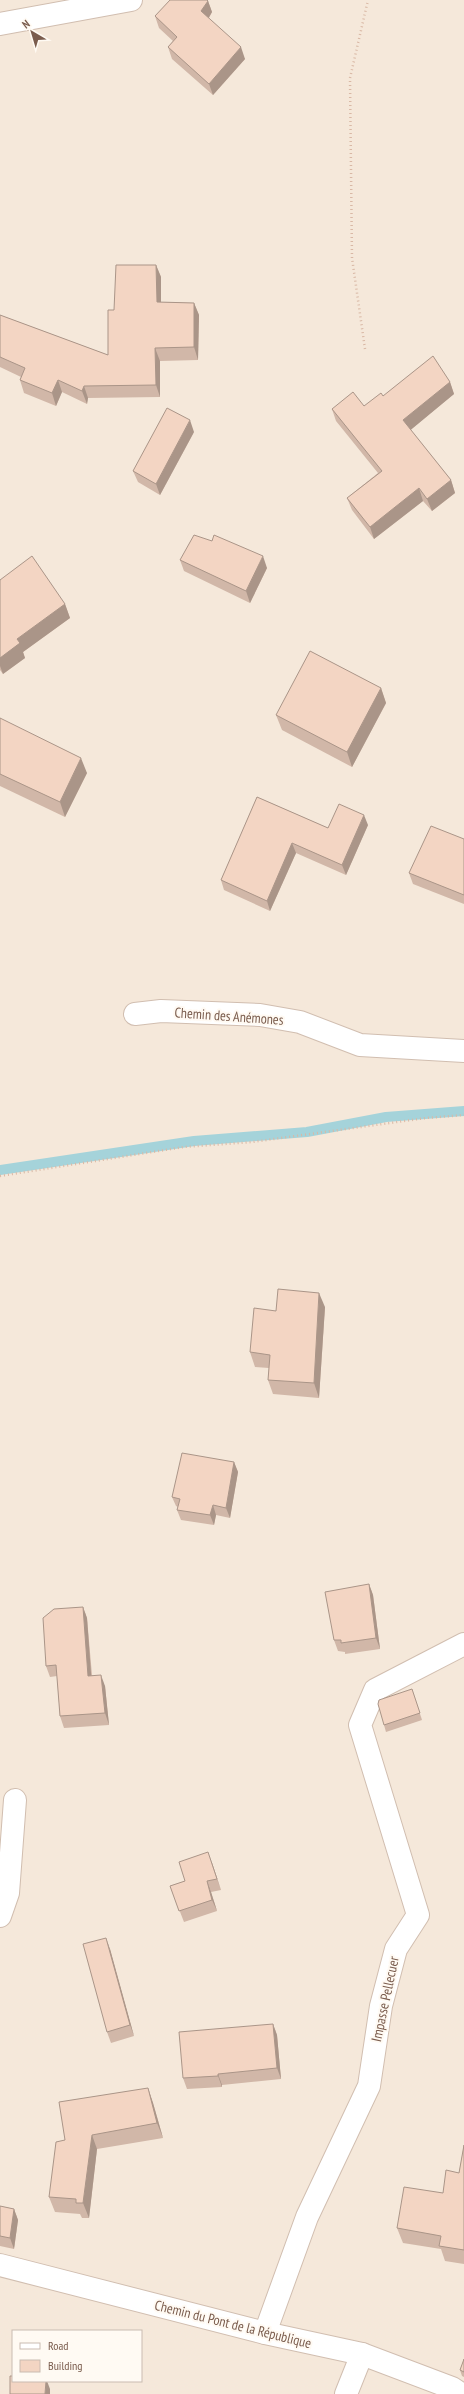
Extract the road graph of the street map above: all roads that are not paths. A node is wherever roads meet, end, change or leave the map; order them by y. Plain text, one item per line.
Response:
1 (131, 0) edge
2 (0, 24) edge
3 (135, 1014) dead end
4 (464, 1051) edge
5 (464, 1644) edge
6 (14, 1800) dead end
7 (0, 1916) edge
8 (0, 2265) edge
9 (266, 2333) junction
10 (362, 2354) junction
11 (346, 2394) edge
12 (461, 2394) edge

1 - 2 street
3 - 4 street, Chemin des Anémones
5 - 9 street, Impasse Pellecuer
6 - 7 street
8 - 9 street, Chemin du Pont de la République
9 - 10 street, Chemin du Pont de la République
10 - 11 street
10 - 12 street, Chemin du Pont de la République

